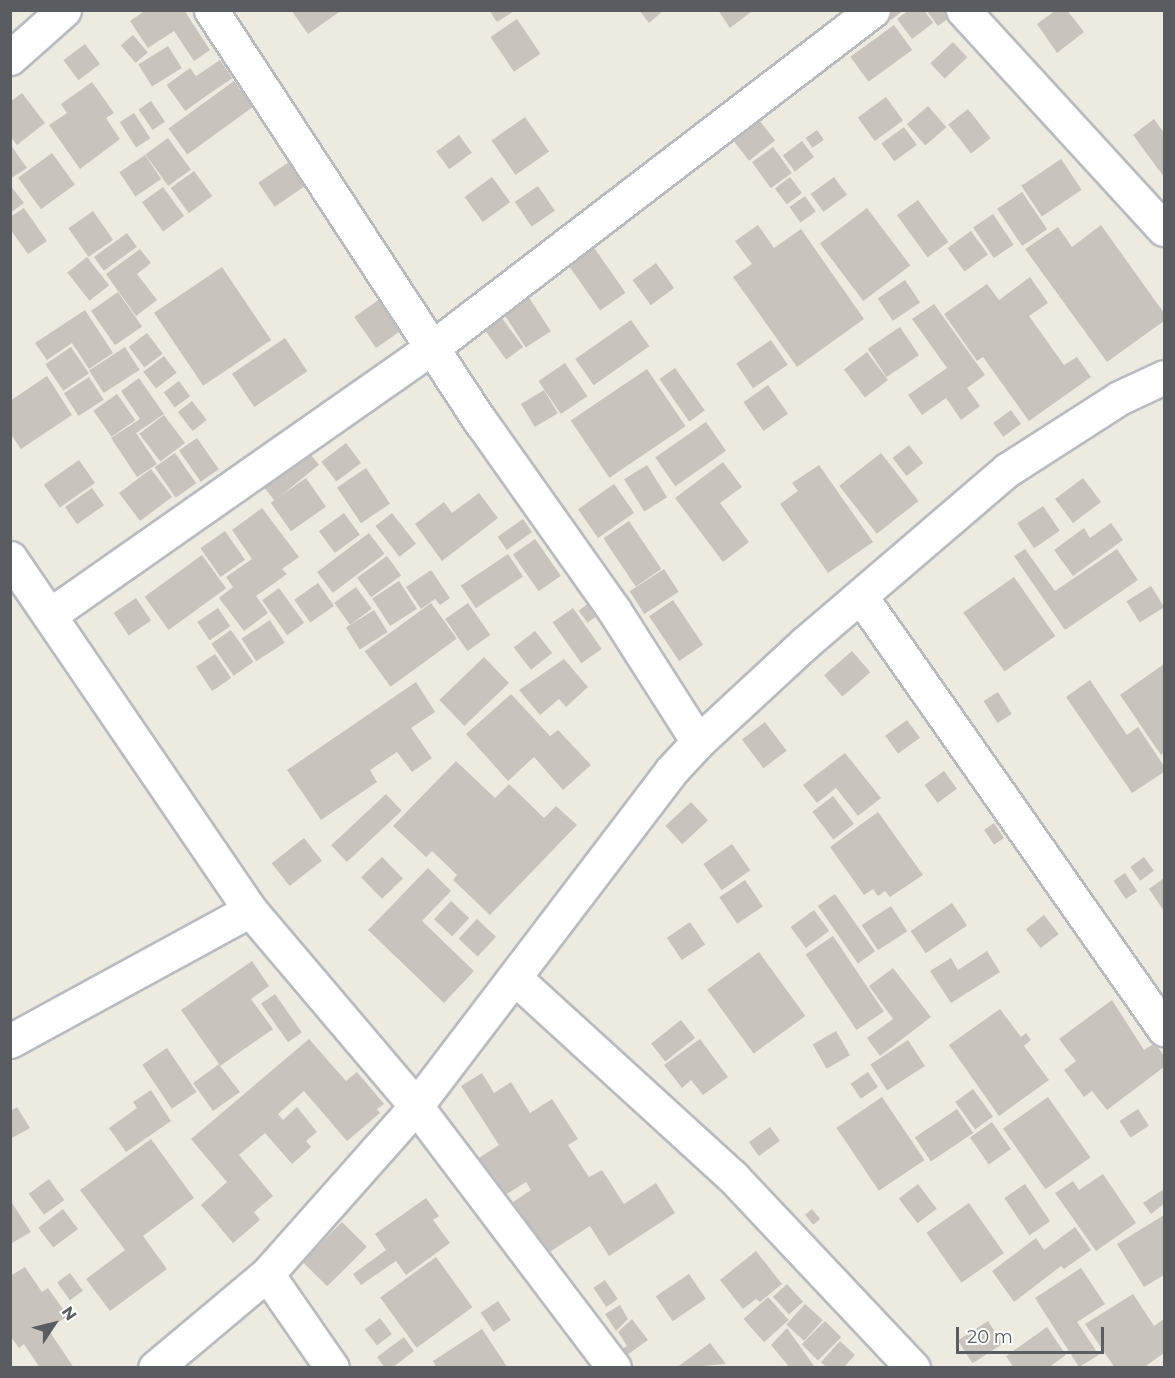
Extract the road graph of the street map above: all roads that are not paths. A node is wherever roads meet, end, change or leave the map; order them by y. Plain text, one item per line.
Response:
1 (64, 10) edge
2 (211, 10) edge
3 (873, 10) edge
4 (963, 10) edge
5 (10, 58) edge
6 (1164, 229) edge
7 (433, 347) junction
8 (1164, 377) edge
9 (10, 558) edge
10 (861, 597) junction
11 (51, 614) junction
12 (698, 742) junction
13 (250, 910) junction
14 (516, 979) junction
15 (1164, 1029) edge
16 (10, 1041) edge
17 (416, 1106) junction
18 (267, 1274) junction
19 (154, 1368) edge
20 (332, 1368) edge
21 (614, 1368) edge
22 (913, 1368) edge

1 - 5 street
2 - 7 street
3 - 7 street
4 - 6 street
7 - 11 street
7 - 12 street
8 - 10 street
9 - 11 street
10 - 12 street
10 - 15 street
11 - 13 street
12 - 14 street
13 - 16 street
13 - 17 street
14 - 17 street
14 - 22 street
17 - 18 street
17 - 21 street
18 - 19 street
18 - 20 street

